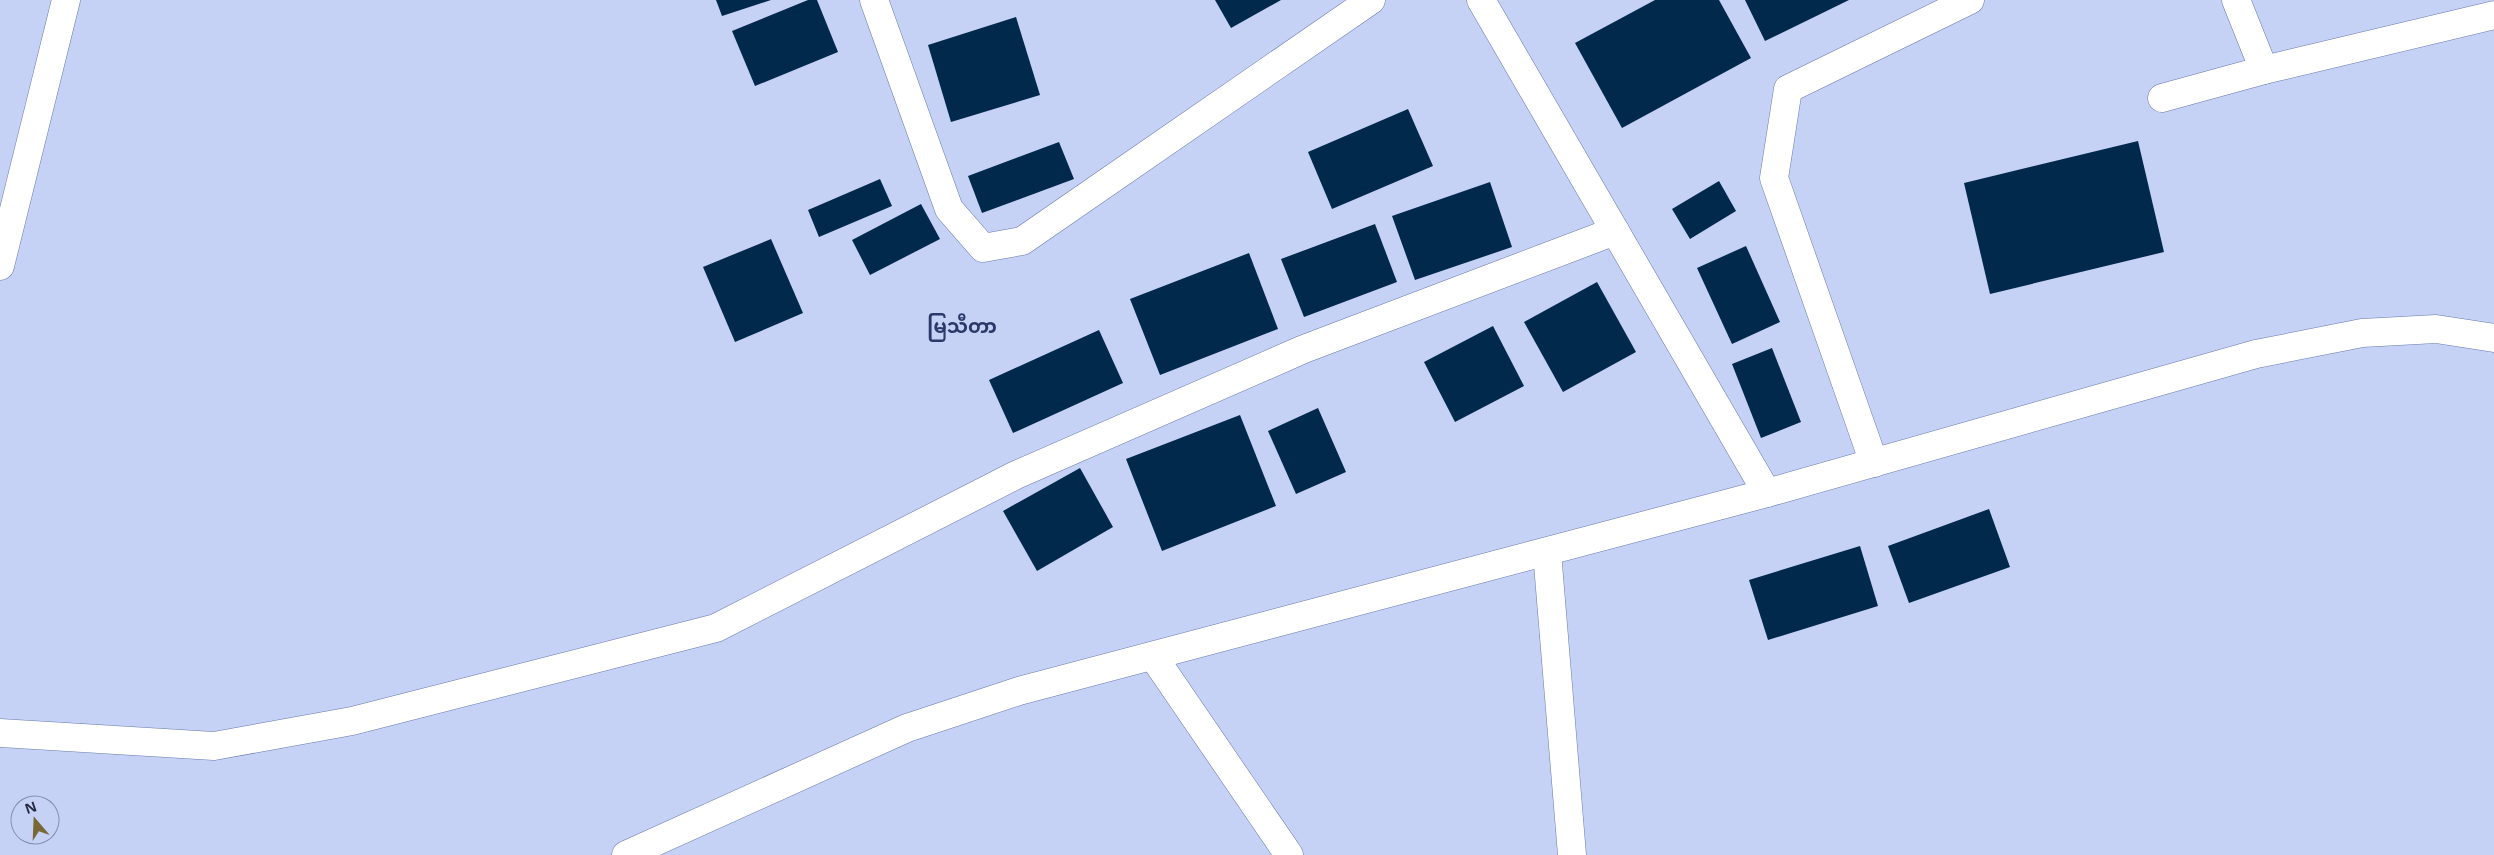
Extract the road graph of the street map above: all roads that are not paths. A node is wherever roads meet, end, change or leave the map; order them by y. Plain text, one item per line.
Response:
1 (66, 0) edge
2 (874, 0) edge
3 (1371, 0) edge
4 (1482, 0) edge
5 (1970, 0) edge
6 (2236, 0) edge
7 (2494, 15) edge
8 (2264, 70) junction
9 (2162, 98) dead end
10 (1615, 231) junction
11 (0, 266) edge
12 (2494, 338) edge
13 (1874, 463) junction
14 (1767, 493) junction
15 (1547, 552) junction
16 (1153, 656) junction
17 (0, 733) edge
18 (626, 855) edge
19 (1289, 855) edge
20 (1572, 855) edge

1 - 11 street
2 - 3 street
4 - 10 street
5 - 13 street
6 - 8 street
7 - 8 street
8 - 9 street
10 - 14 street
10 - 17 street
12 - 13 street
13 - 14 street
14 - 15 street
15 - 16 street
15 - 20 street
16 - 18 street
16 - 19 street

